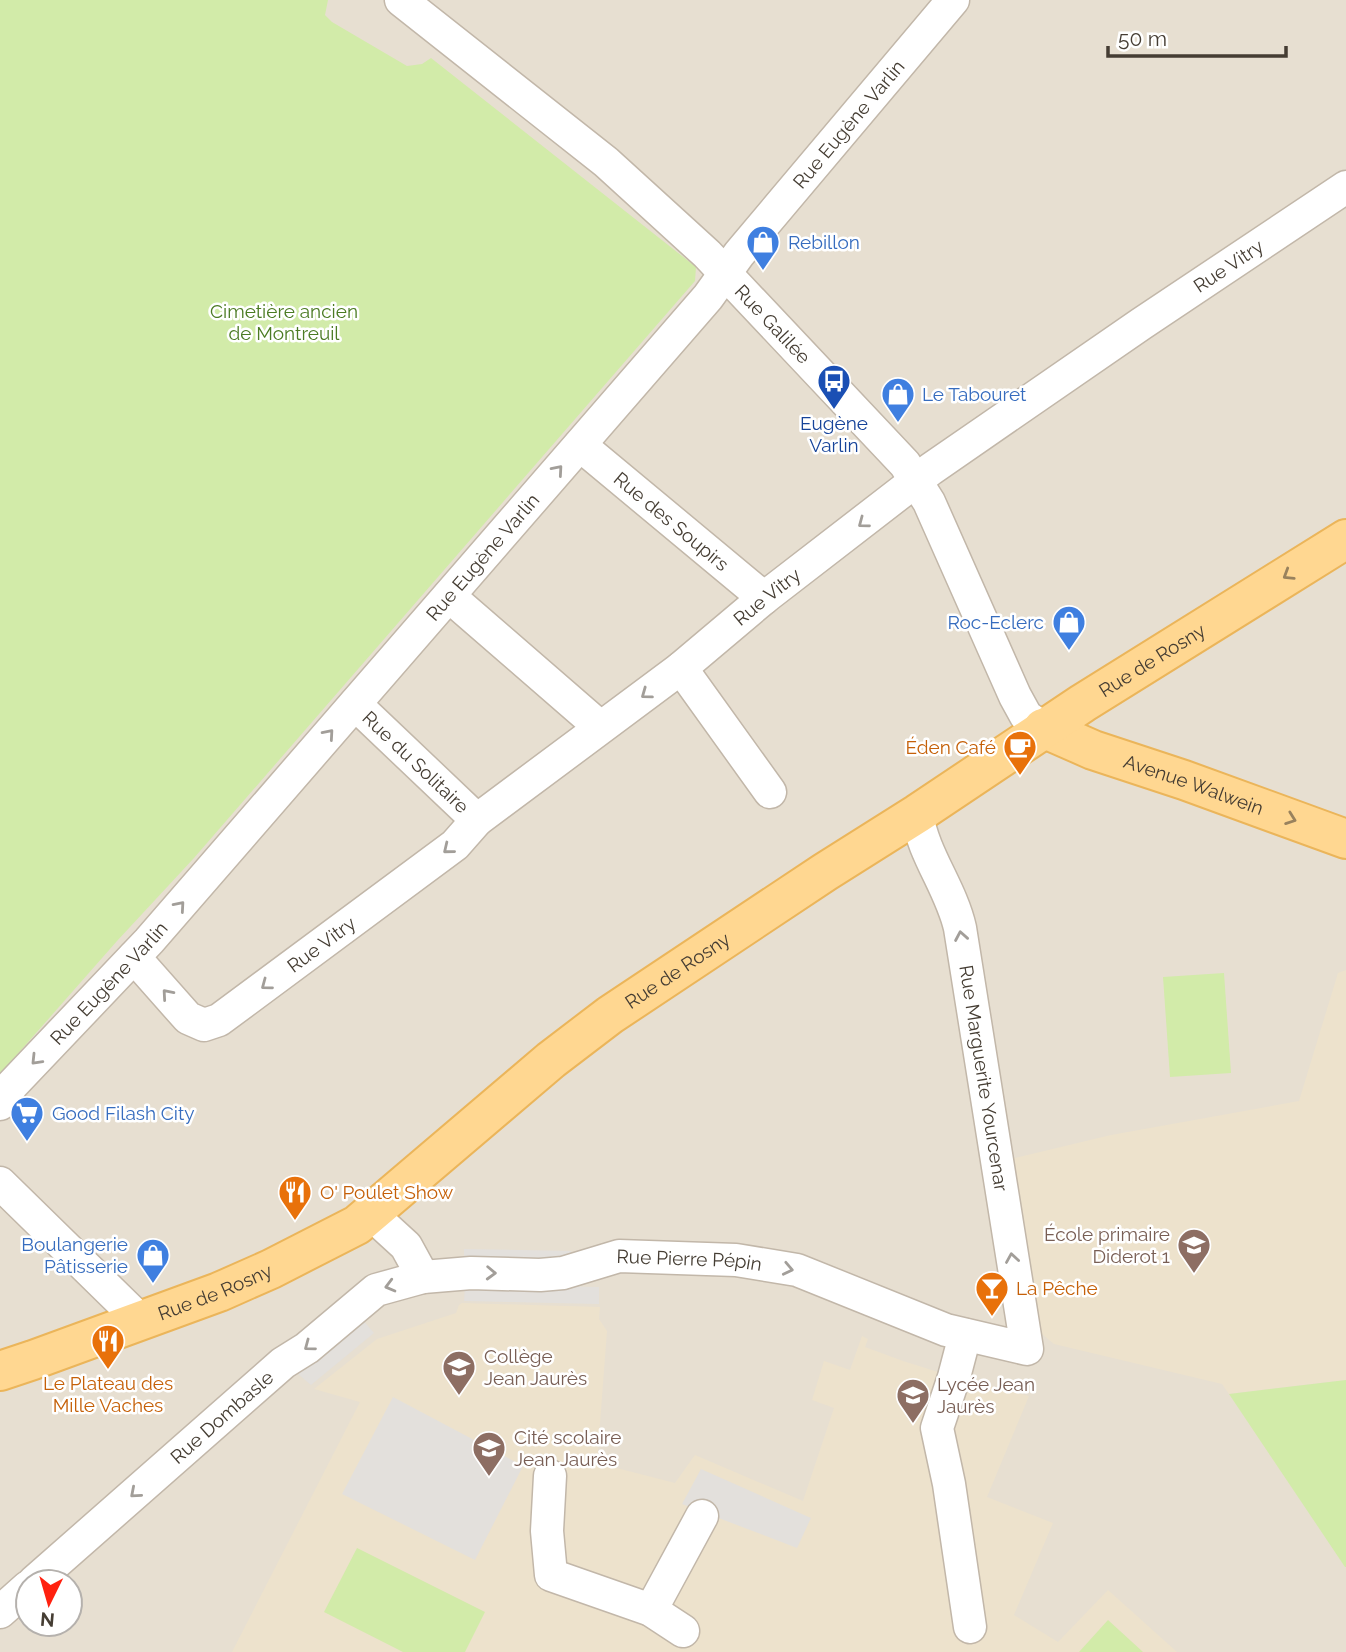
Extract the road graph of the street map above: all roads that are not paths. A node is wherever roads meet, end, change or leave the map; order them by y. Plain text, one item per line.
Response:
1 (401, 0) edge
2 (953, 0) edge
3 (1346, 187) edge
4 (724, 272) junction
5 (580, 444) junction
6 (916, 480) junction
7 (1346, 539) edge
8 (450, 596) junction
9 (764, 598) junction
10 (681, 668) junction
11 (355, 704) junction
12 (600, 727) junction
13 (1043, 728) junction
14 (771, 792) dead end
15 (917, 814) junction
16 (477, 820) junction
17 (1346, 839) edge
18 (134, 957) junction
19 (0, 1104) edge
20 (0, 1182) edge
21 (371, 1214) junction
22 (423, 1277) junction
23 (141, 1321) junction
24 (965, 1335) junction
25 (1027, 1349) joint
26 (0, 1371) edge
27 (550, 1476) dead end
28 (702, 1516) dead end
29 (50, 1568) edge
30 (14, 1600) edge
31 (651, 1610) junction
32 (0, 1612) edge
33 (970, 1627) dead end
34 (683, 1631) dead end

1 - 4 street, Rue Galilée
2 - 4 street, Rue Eugène Varlin
3 - 6 street, Rue Vitry
4 - 5 street, Rue Eugène Varlin
4 - 6 street, Rue Galilée
8 -> 5 street, Rue Eugène Varlin
5 - 9 street, Rue des Soupirs
6 -> 9 street, Rue Vitry
6 - 13 street, Rue Galilée
7 -> 13 main road, Rue de Rosny
8 - 11 street, Rue Eugène Varlin
8 - 12 street
9 - 10 street, Rue Vitry
10 -> 12 street, Rue Vitry
10 - 14 street
11 - 16 street, Rue du Solitaire
18 -> 11 street, Rue Eugène Varlin
12 - 16 street, Rue Vitry
13 - 15 main road, Rue de Rosny
13 -> 17 main road, Avenue Walwein
15 - 21 main road, Rue de Rosny
25 -> 15 street, Rue Marguerite Yourcenar
16 -> 18 street, Rue Vitry
18 -> 19 street, Rue Eugène Varlin
20 - 23 street
21 - 22 street
21 - 23 main road, Rue de Rosny
22 -> 24 street, Rue Pierre Pépin
22 -> 29 street, Rue Dombasle
23 - 26 main road, Rue de Rosny
24 - 25 street, Rue Pierre Pépin
24 - 33 street
27 - 31 street
28 - 31 street
30 - 32 street
31 - 34 street

